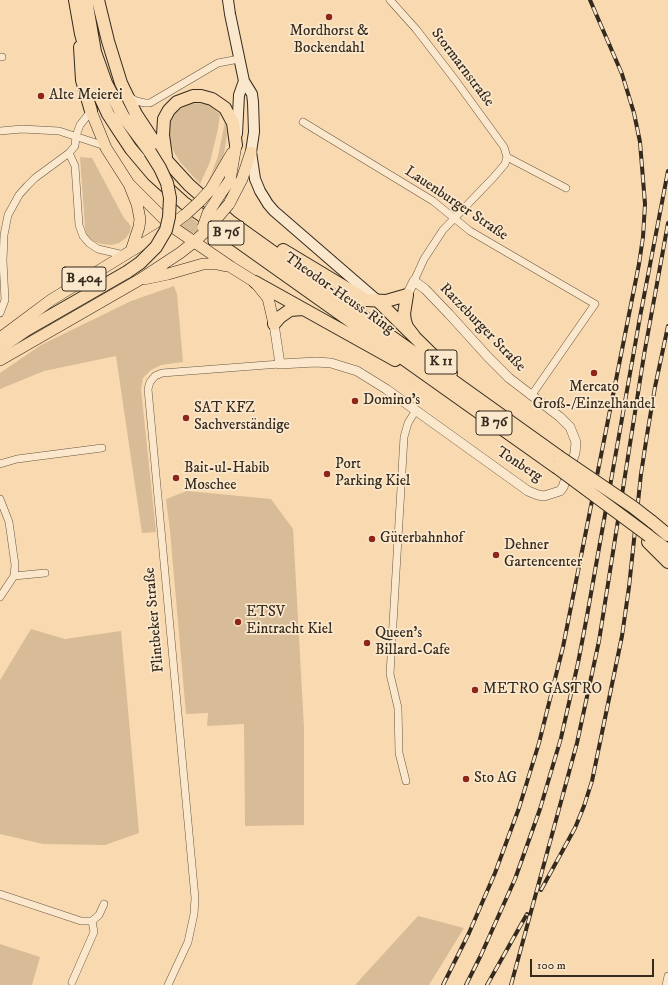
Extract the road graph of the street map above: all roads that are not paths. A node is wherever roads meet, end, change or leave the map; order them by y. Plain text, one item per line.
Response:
1 (75, 0) edge
2 (86, 0) edge
3 (98, 0) edge
4 (228, 0) edge
5 (390, 0) edge
6 (81, 34) junction
7 (239, 59) junction
8 (244, 81) junction
9 (126, 94) junction
10 (91, 111) junction
11 (303, 122) dead end
12 (0, 131) edge
13 (76, 136) junction
14 (236, 145) junction
15 (106, 148) junction
16 (251, 152) junction
17 (69, 153) junction
18 (507, 157) junction
19 (167, 161) junction
20 (129, 184) junction
21 (566, 188) dead end
22 (215, 192) junction
23 (229, 204) joint
24 (454, 219) junction
25 (171, 226) junction
26 (201, 234) junction
27 (251, 236) junction
28 (128, 253) junction
29 (231, 267) junction
30 (139, 280) junction
31 (414, 281) junction
32 (255, 282) junction
33 (407, 295) junction
34 (378, 301) junction
35 (303, 309) junction
36 (0, 313) edge
37 (274, 324) junction
38 (414, 336) junction
39 (0, 338) edge
40 (0, 348) edge
41 (0, 360) edge
42 (280, 364) junction
43 (433, 380) junction
44 (466, 390) junction
45 (531, 396) junction
46 (416, 410) junction
47 (102, 448) dead end
48 (557, 462) junction
49 (0, 464) edge
50 (0, 499) edge
51 (652, 519) junction
52 (668, 525) edge
53 (668, 534) edge
54 (648, 539) junction
55 (668, 550) edge
56 (668, 562) edge
57 (45, 573) dead end
58 (14, 576) junction
59 (0, 597) edge
60 (406, 781) dead end
61 (0, 894) edge
62 (104, 904) dead end
63 (92, 922) junction
64 (668, 976) edge
65 (72, 982) dead end
66 (168, 985) edge
67 (666, 985) edge

1 - 6 highway, Theodor-Heuss-Ring / B 76
2 - 40 highway, bridge
3 - 9 highway, Theodor-Heuss-Ring
4 - 7 main road, K 11
5 - 18 street, Stormarnstraße
6 - 10 highway
6 - 43 highway, Theodor-Heuss-Ring / B 76
7 - 8 main road, K 11
7 - 9 street
8 - 14 main road, K 11
8 - 16 main road, K 11
9 - 19 highway, Theodor-Heuss-Ring
10 - 13 street
10 - 15 main road
11 - 24 street, Lauenburger Straße
12 - 13 street
13 - 15 street
13 - 17 street
14 - 19 highway
14 - 22 main road, B 404
15 - 20 main road
16 - 23 main road, K 11
16 - 34 main road, K 11
17 - 28 street
17 - 36 street
18 - 21 street
18 - 24 street
19 - 27 highway, Theodor-Heuss-Ring / B 76
20 - 25 main road, B 76
20 - 28 main road
22 - 25 main road, B 404, bridge
22 - 26 main road, bridge
23 - 26 main road, B 404, bridge
24 - 31 street
24 - 45 street, Lauenburger Straße
25 - 26 main road, B 76
25 - 28 main road, B 404
26 - 29 main road, B 76
26 - 30 main road, B 404
27 - 34 highway, B 76
27 - 44 highway, Theodor-Heuss-Ring / B 76
28 - 39 main road, B 404
29 - 30 main road, B 76
29 - 32 main road, B 76
30 - 41 main road, B 404
31 - 33 street
31 - 45 street, Ratzeburger Straße
32 - 35 highway, B 76
32 - 37 main road
33 - 34 highway
33 - 38 highway
34 - 38 highway, K 11
35 - 37 highway
35 - 43 highway, B 76
37 - 42 street
38 - 44 highway, K 11
42 - 46 street, Tonberg
42 - 66 street, Flintbeker Straße
43 - 48 highway, Theodor-Heuss-Ring / B 76
44 - 48 highway, Theodor-Heuss-Ring / B 76
45 - 46 street, Tonberg
46 - 60 street
47 - 49 street
48 - 51 highway, Theodor-Heuss-Ring / B 76, bridge
48 - 54 highway, Theodor-Heuss-Ring / B 76, bridge
50 - 58 street
51 - 52 highway, B 76
51 - 53 highway, B 76
54 - 55 highway, B 76
54 - 56 highway, B 76
57 - 58 street
58 - 59 street
61 - 63 street
62 - 63 street
63 - 65 street
64 - 67 street

